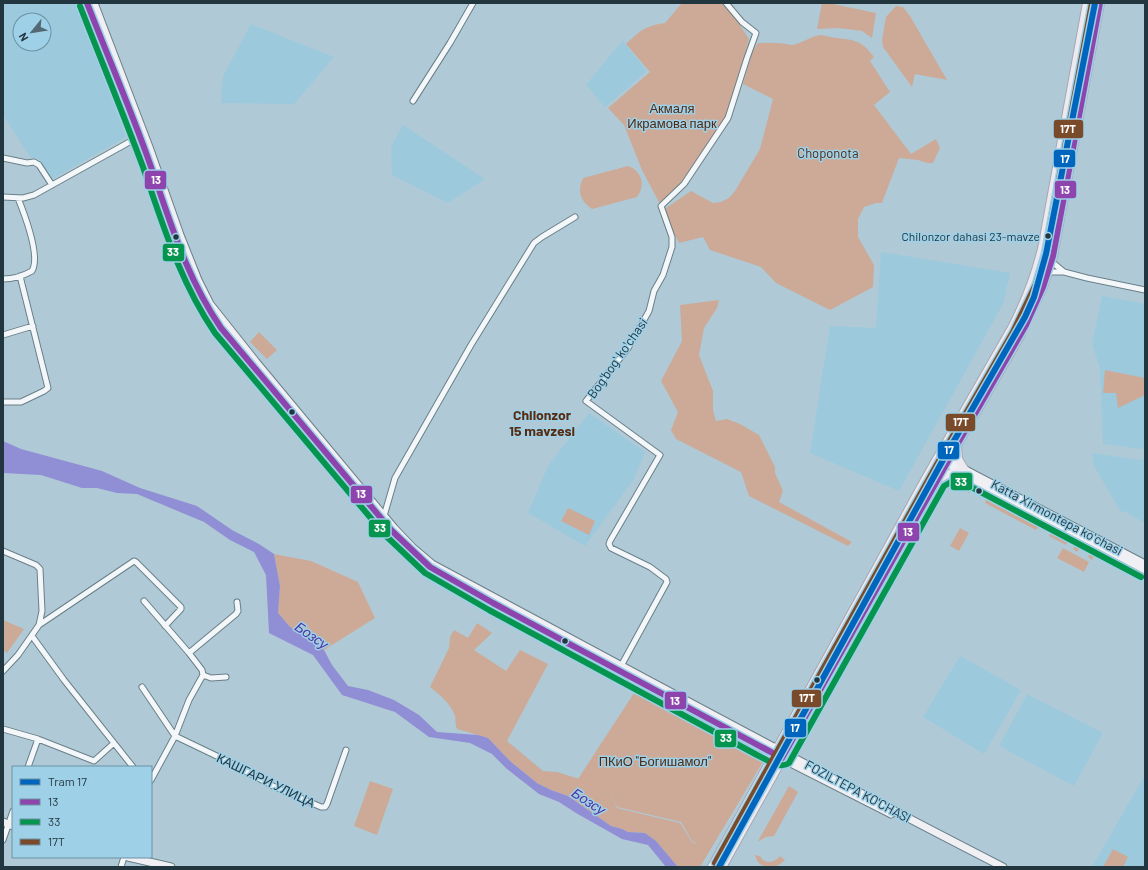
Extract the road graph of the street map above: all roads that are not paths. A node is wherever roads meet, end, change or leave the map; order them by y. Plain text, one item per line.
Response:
1 (87, 3) edge
2 (94, 3) edge
3 (473, 3) edge
4 (726, 3) edge
5 (1087, 3) edge
6 (1100, 3) edge
7 (413, 101) dead end
8 (142, 135) junction
9 (3, 158) edge
10 (1058, 165) junction
11 (1071, 168) junction
12 (52, 185) junction
13 (1055, 185) junction
14 (1067, 187) junction
15 (3, 197) edge
16 (18, 198) junction
17 (575, 217) dead end
18 (1052, 262) junction
19 (1049, 272) junction
20 (1064, 272) junction
21 (20, 276) junction
22 (3, 279) edge
23 (1145, 290) edge
24 (33, 326) junction
25 (3, 335) edge
26 (3, 402) edge
27 (948, 440) junction
28 (957, 444) junction
29 (947, 462) junction
30 (932, 469) junction
31 (961, 470) junction
32 (938, 480) junction
33 (382, 517) junction
34 (3, 551) edge
35 (1145, 564) edge
36 (1145, 570) edge
37 (144, 601) dead end
38 (237, 602) dead end
39 (40, 625) junction
40 (165, 626) junction
41 (32, 636) junction
42 (189, 653) junction
43 (621, 666) junction
44 (3, 671) edge
45 (203, 675) junction
46 (226, 677) dead end
47 (142, 687) dead end
48 (3, 730) edge
49 (175, 736) junction
50 (38, 739) junction
51 (114, 743) junction
52 (346, 750) dead end
53 (776, 751) junction
54 (784, 756) junction
55 (94, 761) junction
56 (28, 766) edge
57 (92, 766) edge
58 (132, 766) edge
59 (152, 778) edge
60 (12, 814) edge
61 (8, 824) edge
62 (734, 837) junction
63 (3, 840) edge
64 (132, 858) edge
65 (171, 867) edge
66 (712, 867) edge
67 (722, 867) edge
68 (995, 867) edge
69 (1003, 867) edge

1 - 8 main road, FOZILTEPA KO'CHASI
2 - 8 main road, FOZILTEPA KO'CHASI
3 - 7 street
4 - 43 street, Bogʻbogʻ koʻchasi
5 - 10 main road
6 - 11 main road
8 - 12 street
8 - 33 main road, FOZILTEPA KO'CHASI
9 - 12 street
10 - 11 main road
10 - 13 main road
11 - 14 main road
12 - 16 street
13 - 14 main road
13 - 27 main road
14 - 18 main road
15 - 16 street
16 - 21 street
17 - 33 street
18 - 19 main road
18 - 20 street
19 - 20 street
19 - 28 main road
20 - 23 street
21 - 22 street
21 - 24 street
24 - 25 street
24 - 26 street
27 - 29 main road
27 - 30 main road
28 - 29 main road
28 - 31 main road
29 - 30 main road
29 - 31 main road, Katta Xirmontepa koʻchasi
29 - 32 main road
30 - 53 main road
31 - 32 main road
31 - 35 main road, Katta Xirmontepa koʻchasi
31 - 36 main road, Katta Xirmontepa koʻchasi
32 - 54 main road
33 - 43 main road, FOZILTEPA KO'CHASI
33 - 53 main road, FOZILTEPA KO'CHASI
34 - 39 street
37 - 40 street
38 - 42 street
39 - 40 street
39 - 41 street
40 - 42 street
41 - 44 street
41 - 51 street
42 - 45 street
43 - 53 main road, FOZILTEPA KO'CHASI
45 - 46 street
45 - 49 street
47 - 49 street
48 - 50 street
49 - 52 street, КАШГАРИ УЛИЦА
49 - 59 street
50 - 55 street
50 - 56 street
51 - 55 street
51 - 58 street
53 - 54 main road, FOZILTEPA KO'CHASI
53 - 62 main road
54 - 62 main road
54 - 68 main road, FOZILTEPA KO'CHASI
54 - 69 main road, FOZILTEPA KO'CHASI
55 - 57 street
60 - 61 street
61 - 63 street
62 - 66 main road
62 - 67 main road
64 - 65 main road

